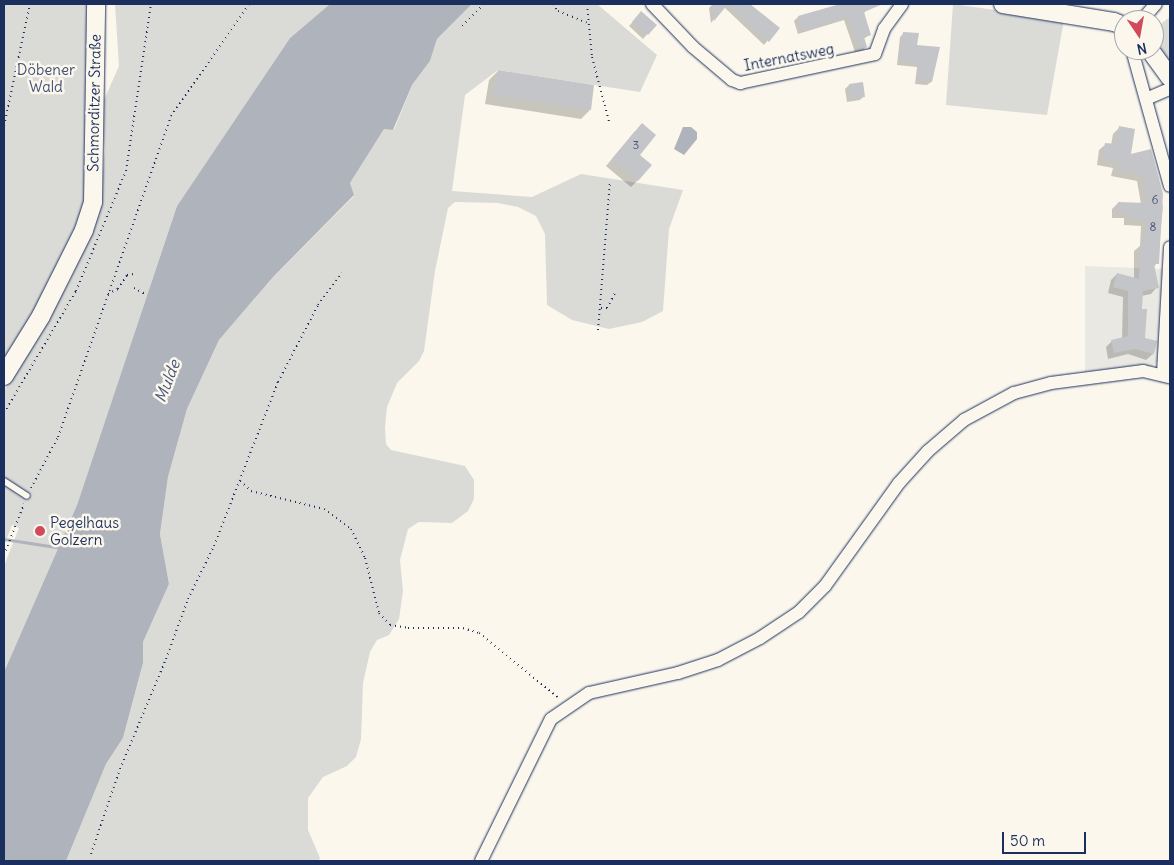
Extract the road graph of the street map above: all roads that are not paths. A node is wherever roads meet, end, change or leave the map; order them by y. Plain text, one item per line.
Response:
1 (96, 4) edge
2 (652, 4) edge
3 (902, 4) edge
4 (1003, 4) edge
5 (1114, 22) edge
6 (1135, 60) edge
7 (1157, 60) edge
8 (1170, 78) edge
9 (1170, 89) edge
10 (1146, 99) junction
11 (1170, 186) edge
12 (1170, 247) edge
13 (1166, 375) edge
14 (4, 376) edge
15 (4, 481) edge
16 (27, 496) road end
17 (481, 861) edge

1 - 14 main road, Schmorditzer Straße
2 - 3 street, Internatsweg
4 - 5 main road
6 - 10 street
7 - 8 main road
9 - 10 street
10 - 11 street
12 - 13 street
13 - 17 street
15 - 16 lane

